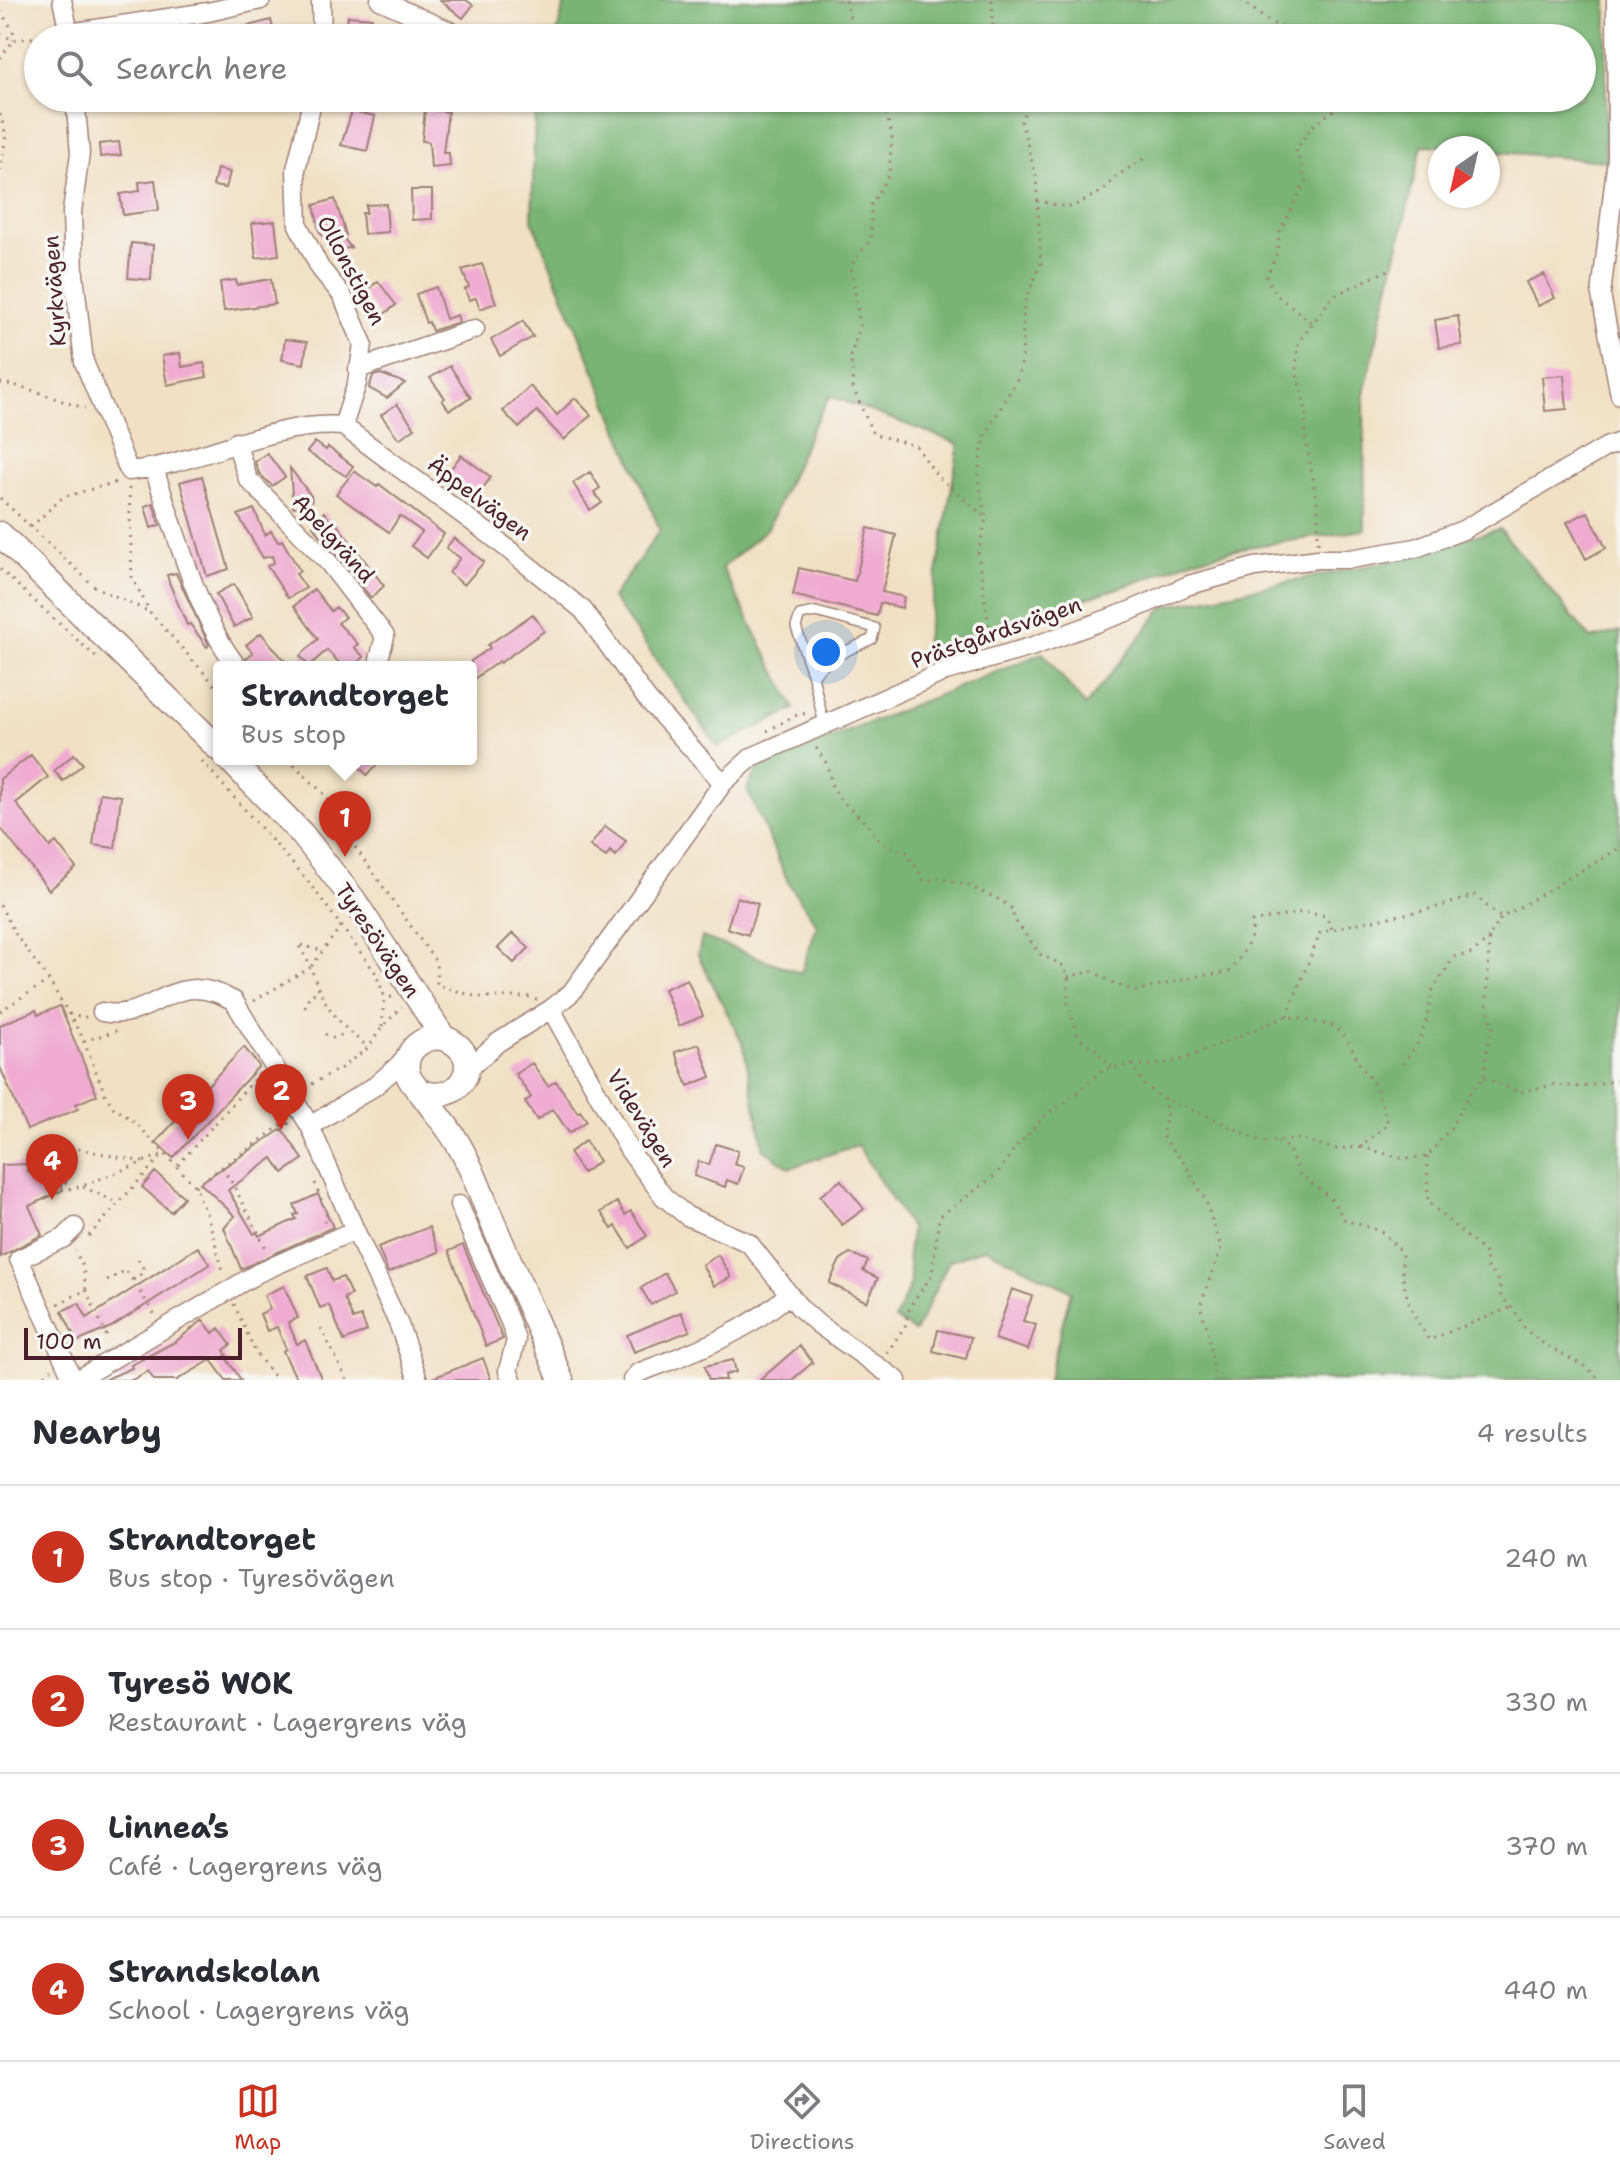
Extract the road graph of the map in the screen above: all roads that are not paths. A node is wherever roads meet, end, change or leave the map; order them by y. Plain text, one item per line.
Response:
1 (62, 0) edge
2 (261, 0) edge
3 (321, 0) edge
4 (380, 0) edge
5 (1616, 0) edge
6 (210, 6) edge
7 (67, 24) edge
8 (125, 24) edge
9 (322, 24) edge
10 (434, 24) edge
11 (76, 112) edge
12 (310, 112) edge
13 (475, 329) dead end
14 (358, 369) junction
15 (1620, 395) edge
16 (343, 426) junction
17 (236, 442) junction
18 (1620, 442) edge
19 (154, 469) junction
20 (0, 534) edge
21 (233, 661) edge
22 (379, 661) edge
23 (813, 676) junction
24 (815, 728) junction
25 (209, 753) edge
26 (237, 767) edge
27 (723, 783) junction
28 (551, 1009) junction
29 (102, 1012) dead end
30 (451, 1042) junction
31 (497, 1043) junction
32 (411, 1052) junction
33 (460, 1081) junction
34 (375, 1086) junction
35 (416, 1088) junction
36 (300, 1125) junction
37 (461, 1149) junction
38 (459, 1205) dead end
39 (355, 1230) junction
40 (80, 1234) road end
41 (789, 1294) junction
42 (508, 1377) edge
43 (75, 1380) edge
44 (418, 1380) edge
45 (561, 1380) edge
46 (632, 1380) edge
47 (897, 1380) edge

1 - 7 street
2 - 6 street
3 - 9 street
4 - 10 street
5 - 15 street
6 - 8 street
11 - 19 street, Kyrkvägen
12 - 14 street, Ollonstigen
13 - 14 street
14 - 16 street, Ollonstigen
16 - 17 street
16 - 27 street, Äppelvägen
17 - 19 street
17 - 22 street, Apelgränd
18 - 24 street, Prästgårdsvägen
19 - 21 street
20 - 25 main road
23 - 23 lane
23 - 24 lane
24 - 27 street, Prästgårdsvägen
26 - 30 main road, Tyresövägen
26 - 32 main road, Tyresövägen
27 - 28 street, Prästgårdsvägen
28 - 31 street, Prästgårdsvägen
28 - 41 street, Videvägen
29 - 36 street
30 - 31 street, Prästgårdsvägen
30 - 32 main road
30 - 33 main road, Tyresövägen
31 - 33 street, Prästgårdsvägen
32 - 34 street
32 - 35 main road, Tyresövägen
33 - 35 main road
33 - 37 main road, Tyresövägen
34 - 35 street
34 - 36 street
35 - 37 main road, Tyresövägen
36 - 39 street
37 - 45 main road, Tyresövägen
38 - 42 street
39 - 43 street
39 - 44 street
40 - 43 street
41 - 46 street
41 - 47 street, Videvägen

